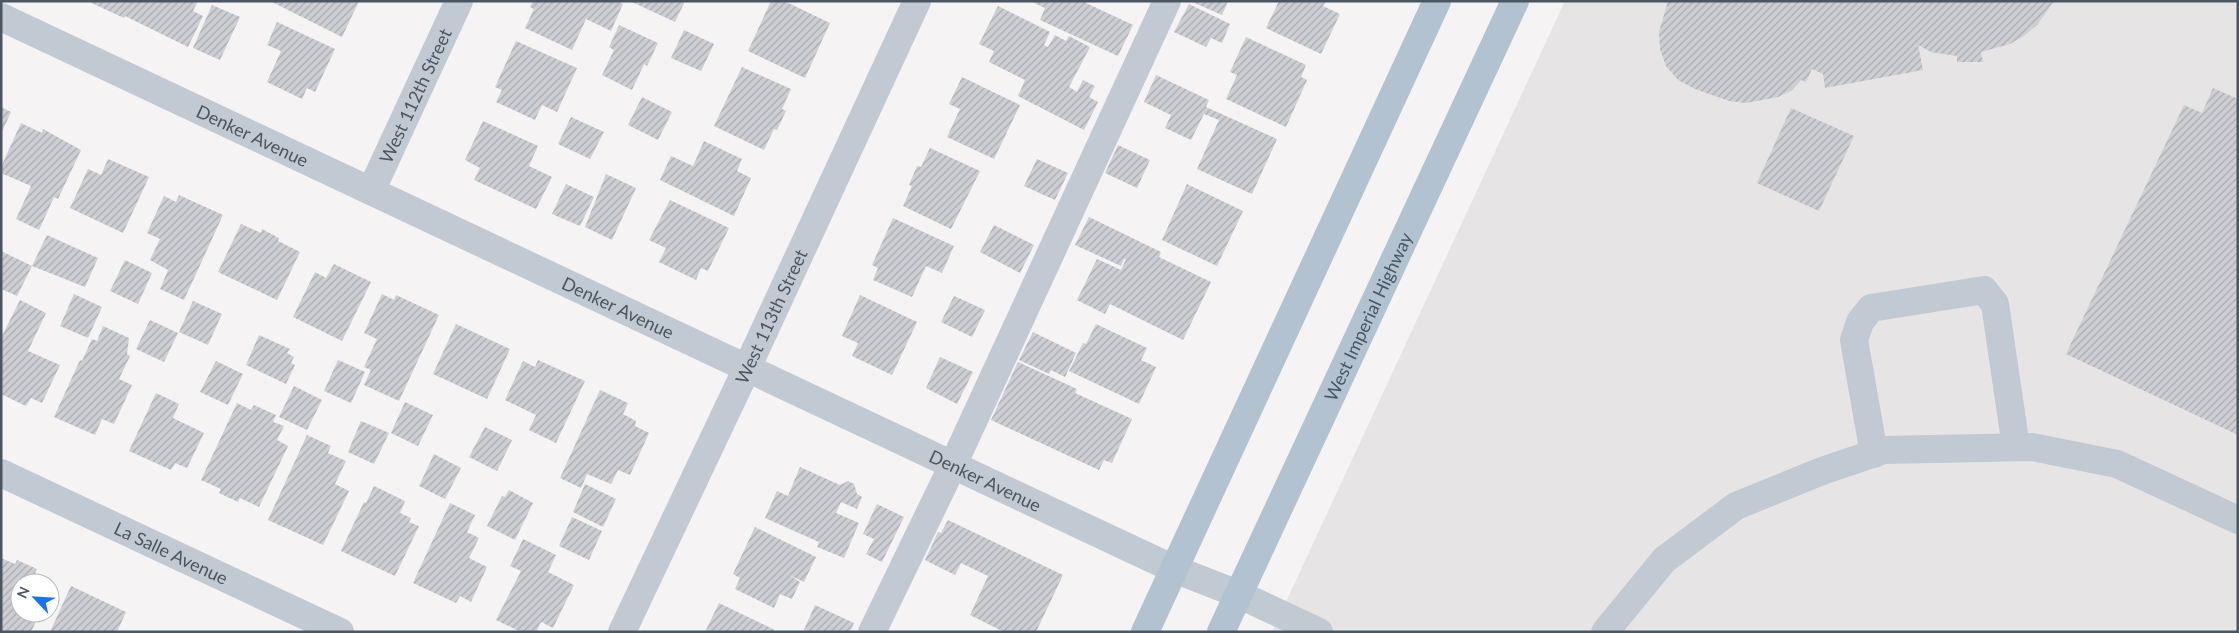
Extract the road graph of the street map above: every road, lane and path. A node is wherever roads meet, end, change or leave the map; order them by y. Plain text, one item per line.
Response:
1 (459, 1) edge
2 (917, 1) edge
3 (1167, 1) edge
4 (1437, 1) edge
5 (1515, 1) edge
6 (1, 17) edge
7 (371, 191) junction
8 (747, 368) junction
9 (2016, 448) junction
10 (1874, 454) junction
11 (953, 465) junction
12 (1, 473) edge
13 (2238, 520) edge
14 (1174, 569) junction
15 (1238, 594) junction
16 (340, 632) edge
17 (622, 632) edge
18 (872, 632) edge
19 (1145, 632) edge
20 (1220, 632) edge
21 (1319, 632) edge
22 (1605, 632) edge

1 - 7 street, West 112th Street
2 - 8 street, West 113th Street
3 - 11 street
4 - 14 main road
5 - 15 main road, West Imperial Highway
6 - 7 street, Denker Avenue
7 - 8 street, Denker Avenue
8 - 11 street, Denker Avenue
8 - 17 street, West 113th Street
9 - 10 street
9 - 10 street
9 - 13 street
10 - 22 street
11 - 14 street, Denker Avenue
11 - 18 street
12 - 16 street, La Salle Avenue
14 - 15 street, Denker Avenue
14 - 19 main road
15 - 20 main road, West Imperial Highway
15 - 21 street, Denker Avenue

